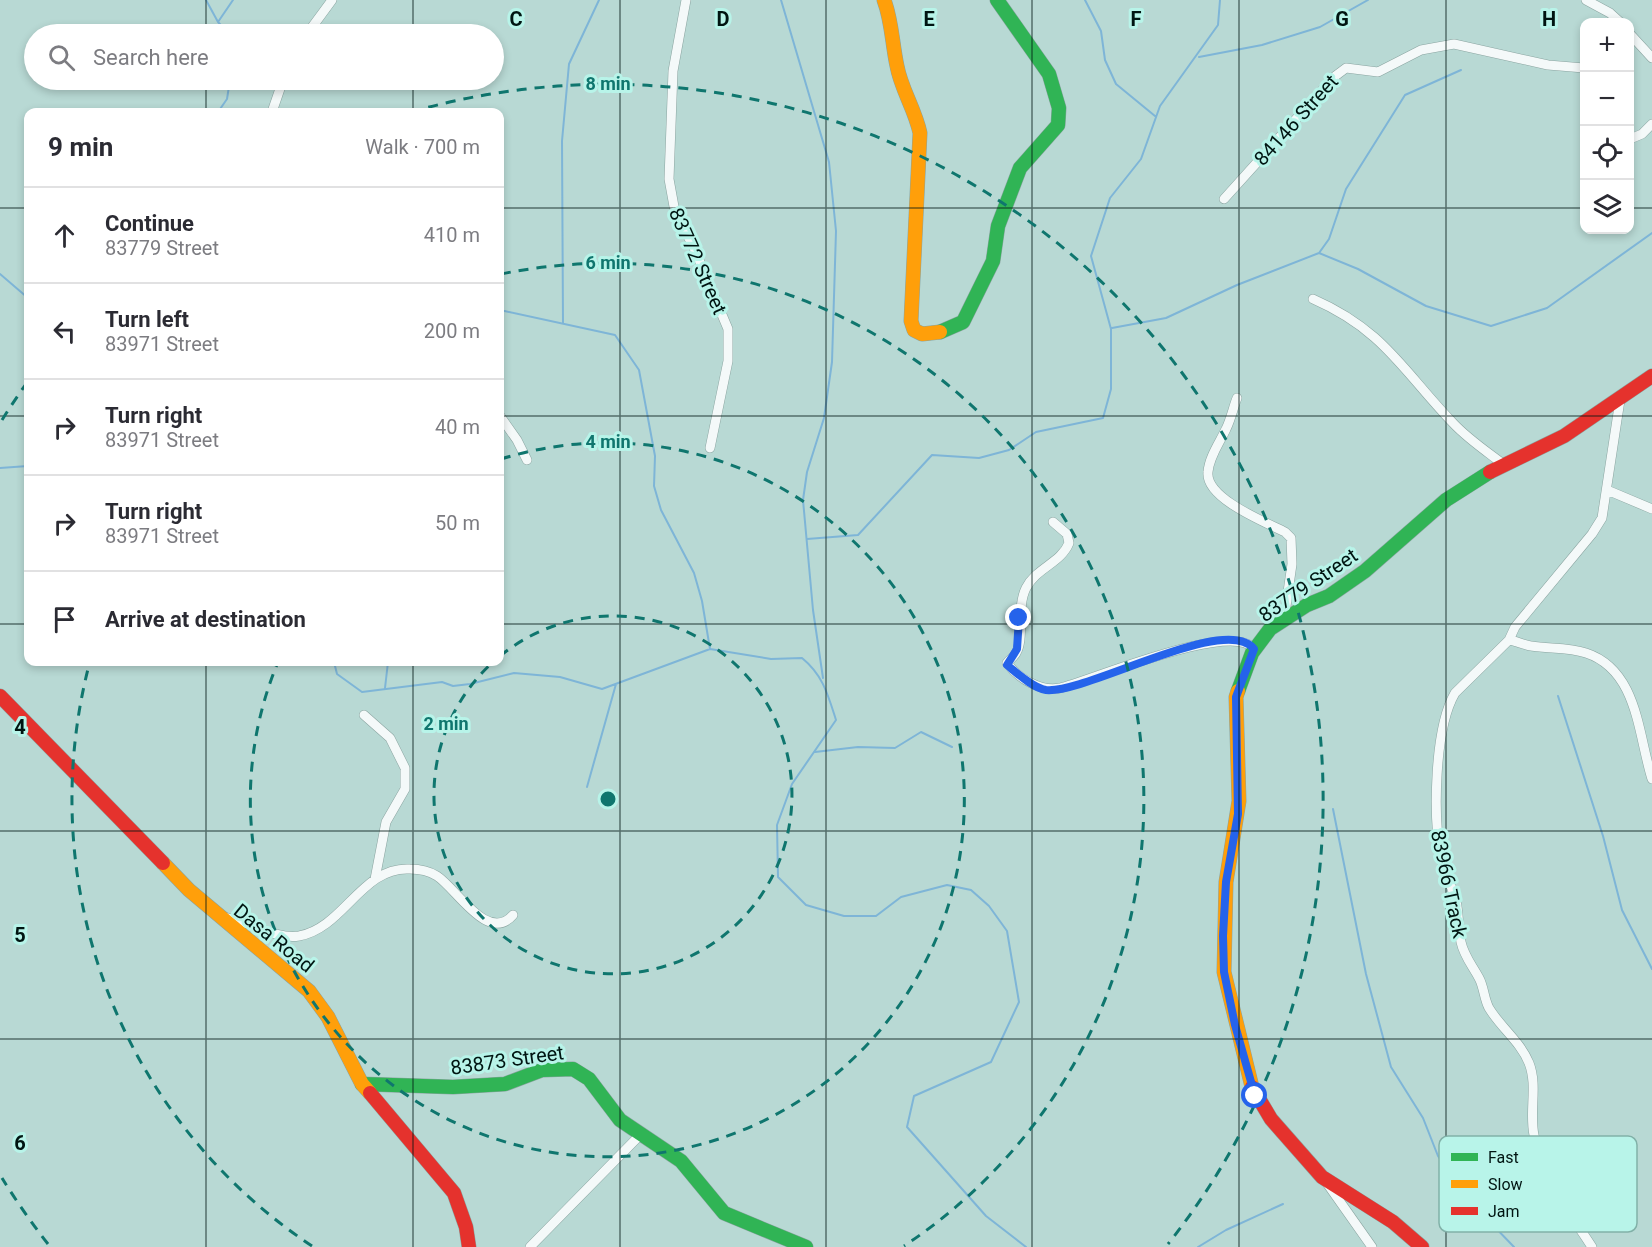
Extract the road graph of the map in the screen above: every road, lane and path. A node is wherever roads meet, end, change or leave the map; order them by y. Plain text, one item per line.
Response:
1 (332, 0) edge
2 (686, 0) edge
3 (884, 0) edge
4 (997, 0) edge
5 (1586, 0) edge
6 (1616, 18) edge
7 (314, 24) edge
8 (1634, 39) edge
9 (1652, 58) edge
10 (1580, 68) edge
11 (280, 90) edge
12 (273, 108) edge
13 (1652, 124) edge
14 (1634, 137) edge
15 (1224, 199) dead end
16 (1313, 299) dead end
17 (1652, 376) edge
18 (1237, 398) dead end
19 (1620, 400) junction
20 (504, 422) edge
21 (710, 448) dead end
22 (527, 460) dead end
23 (1503, 465) junction
24 (1607, 490) junction
25 (1652, 509) edge
26 (1053, 522) dead end
27 (1284, 620) junction
28 (1509, 640) junction
29 (1254, 649) junction
30 (0, 696) edge
31 (364, 715) dead end
32 (1652, 779) edge
33 (375, 879) junction
34 (513, 915) dead end
35 (217, 916) junction
36 (362, 1084) junction
37 (639, 1136) junction
38 (1534, 1136) edge
39 (1322, 1177) junction
40 (1582, 1232) edge
41 (469, 1247) edge
42 (530, 1247) edge
43 (806, 1247) edge
44 (1372, 1247) edge
45 (1422, 1247) edge
46 (1592, 1247) edge

1 - 7 street
2 - 21 street, 83772 Street
3 - 4 street
5 - 6 street
8 - 9 street
10 - 15 street, 84146 Street
11 - 12 street
13 - 14 street
16 - 23 street
17 - 19 street, 83779 Street
18 - 27 street
19 - 23 street, 83779 Street
19 - 24 street, 83966 Track
20 - 22 street
23 - 27 street, 83779 Street
24 - 25 street
24 - 28 street, 83966 Track
26 - 29 street
27 - 29 street, 83779 Street
28 - 32 street
28 - 38 street, 83966 Track
29 - 39 street, 83779 Street
30 - 35 street, Dasa Road
31 - 33 street
33 - 34 street
33 - 35 street
35 - 36 street, Dasa Road
36 - 37 street, 83873 Street
36 - 41 street, Dasa Road
37 - 42 street
37 - 43 street, 83873 Street
39 - 44 street
39 - 45 street, 83779 Street
40 - 46 street, 83966 Track

